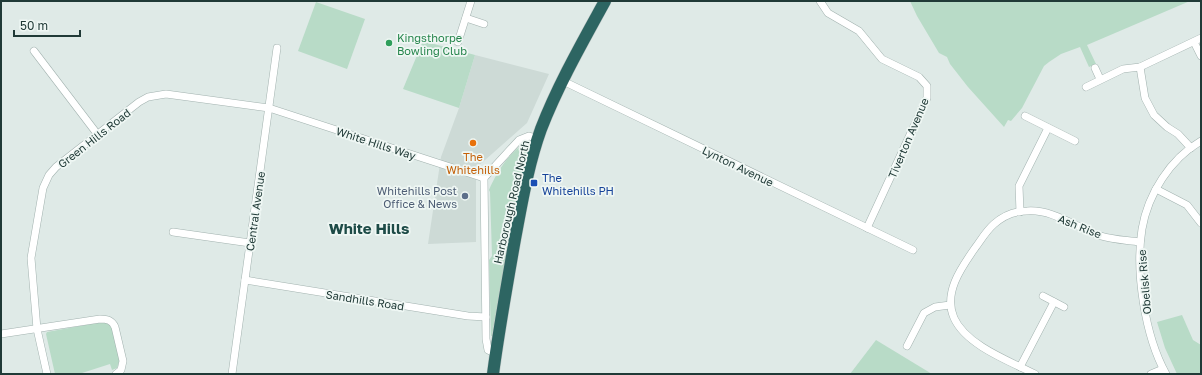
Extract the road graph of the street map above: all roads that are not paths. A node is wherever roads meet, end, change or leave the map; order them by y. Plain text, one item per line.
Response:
1 (471, 1) edge
2 (604, 1) edge
3 (820, 1) edge
4 (466, 18) junction
5 (484, 24) dead end
6 (1198, 40) edge
7 (458, 42) dead end
8 (277, 48) dead end
9 (34, 51) dead end
10 (1201, 56) edge
11 (1140, 67) junction
12 (1095, 68) dead end
13 (1100, 79) junction
14 (563, 81) junction
15 (1086, 87) dead end
16 (269, 108) junction
17 (1025, 116) dead end
18 (1048, 128) junction
19 (98, 134) junction
20 (538, 139) junction
21 (1076, 141) dead end
22 (1201, 141) edge
23 (1191, 148) junction
24 (484, 178) junction
25 (1156, 189) junction
26 (1020, 212) junction
27 (1201, 223) edge
28 (867, 228) junction
29 (173, 232) dead end
30 (250, 242) junction
31 (1140, 242) junction
32 (913, 250) dead end
33 (245, 280) junction
34 (1043, 296) dead end
35 (1054, 302) junction
36 (950, 305) junction
37 (1064, 307) dead end
38 (486, 317) junction
39 (37, 329) junction
40 (1, 334) edge
41 (906, 346) dead end
42 (495, 353) junction
43 (1020, 367) junction
44 (1165, 372) edge
45 (47, 374) edge
46 (116, 374) edge
47 (232, 374) edge
48 (492, 374) edge
49 (1034, 374) edge
50 (1152, 374) edge

1 - 4 street
2 - 14 highway, Harborough Road North
3 - 28 street, Tiverton Avenue
4 - 5 street
4 - 7 street
6 - 10 street
6 - 11 street
8 - 16 street, Central Avenue
9 - 19 street
11 - 13 street
11 - 23 street
12 - 13 street
13 - 15 street
14 - 20 highway, Harborough Road North
14 - 28 street, Lynton Avenue
16 - 19 street, Green Hills Road
16 - 24 street, White Hills Way
16 - 30 street, Central Avenue
17 - 18 street
18 - 21 street
18 - 26 street
19 - 39 street, Green Hills Road
20 - 24 street
20 - 42 highway, Harborough Road North
22 - 23 street, Obelisk Rise
23 - 25 street, Obelisk Rise
24 - 38 street
25 - 27 street
25 - 31 street, Obelisk Rise
26 - 31 street, Ash Rise
26 - 36 street, Ash Rise
28 - 32 street, Lynton Avenue
29 - 30 street
30 - 33 street, Central Avenue
31 - 44 street, Obelisk Rise
33 - 38 street, Sandhills Road
33 - 47 street, Central Avenue
34 - 35 street
35 - 37 street
35 - 43 street
36 - 41 street
36 - 43 street
38 - 42 street
39 - 40 street
39 - 45 street, Green Hills Road
39 - 46 street
42 - 48 highway, Harborough Road North
43 - 49 street
44 - 50 street

